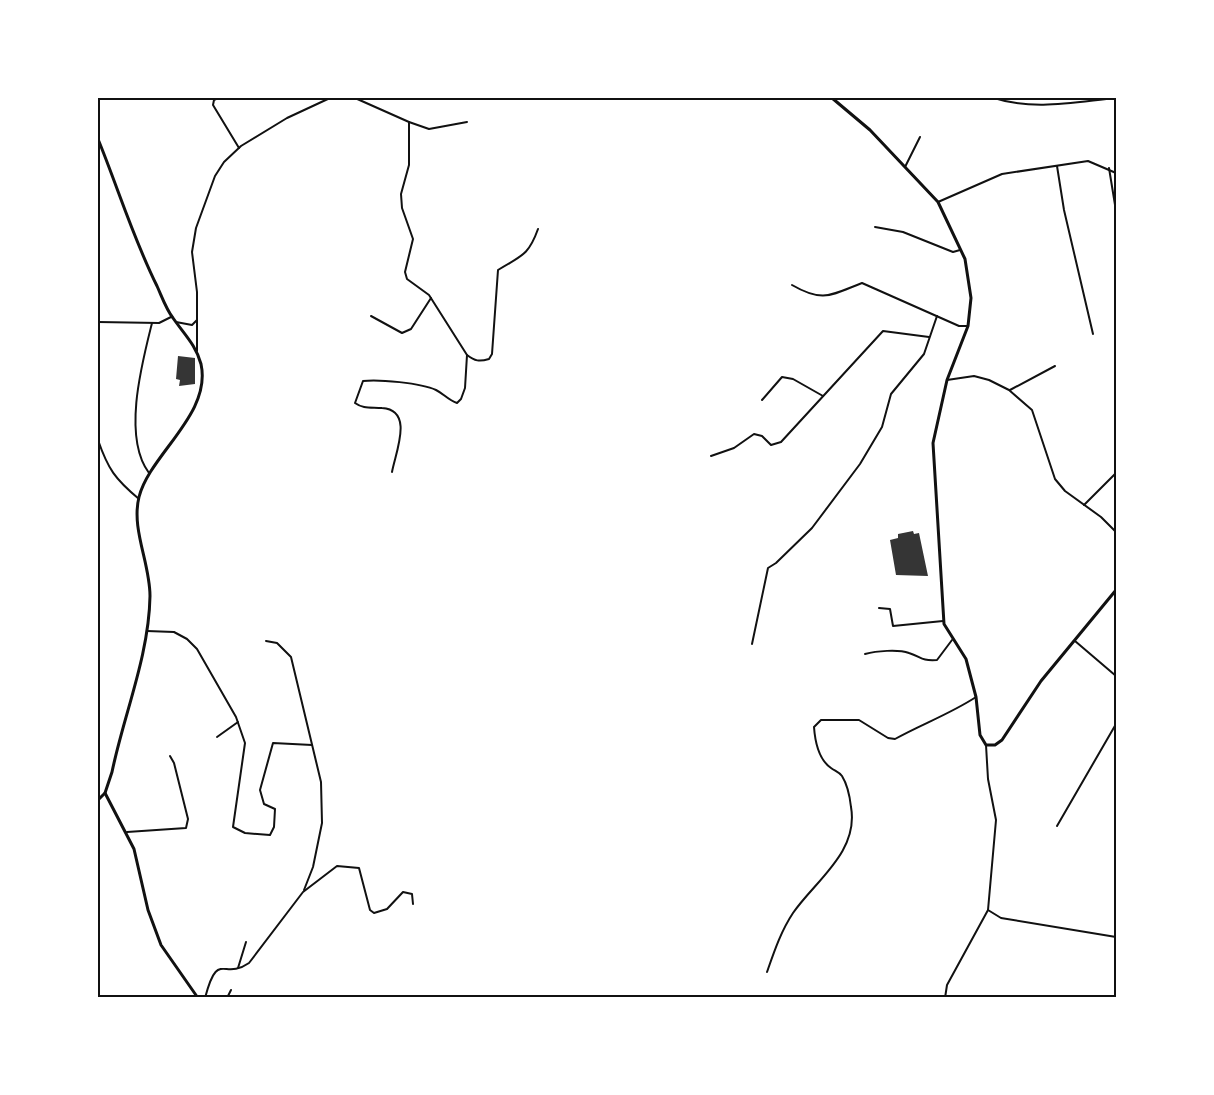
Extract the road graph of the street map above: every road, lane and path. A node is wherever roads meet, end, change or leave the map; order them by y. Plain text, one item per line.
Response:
1 (218, 98) edge
2 (330, 98) edge
3 (355, 98) edge
4 (832, 98) edge
5 (994, 98) edge
6 (1116, 98) edge
7 (409, 122) junction
8 (467, 122) dead end
9 (921, 137) dead end
10 (98, 139) edge
11 (239, 148) junction
12 (905, 166) junction
13 (1057, 166) junction
14 (1109, 168) junction
15 (1116, 172) edge
16 (938, 202) junction
17 (1116, 211) edge
18 (875, 227) dead end
19 (538, 230) dead end
20 (960, 250) junction
21 (792, 285) dead end
22 (431, 298) junction
23 (371, 316) dead end
24 (937, 316) junction
25 (172, 317) junction
26 (197, 320) junction
27 (98, 322) edge
28 (176, 322) junction
29 (152, 323) junction
30 (968, 326) junction
31 (1093, 334) dead end
32 (929, 337) junction
33 (197, 353) junction
34 (466, 355) junction
35 (1055, 366) dead end
36 (947, 380) junction
37 (1009, 390) junction
38 (823, 396) junction
39 (762, 400) dead end
40 (98, 440) edge
41 (711, 456) dead end
42 (392, 472) dead end
43 (149, 473) junction
44 (1116, 473) edge
45 (139, 499) junction
46 (1084, 505) junction
47 (1116, 532) edge
48 (1116, 590) edge
49 (879, 608) dead end
50 (944, 621) junction
51 (147, 631) junction
52 (952, 640) junction
53 (266, 641) dead end
54 (1075, 641) junction
55 (752, 644) dead end
56 (865, 654) dead end
57 (1116, 676) edge
58 (976, 697) junction
59 (238, 722) junction
60 (1116, 724) edge
61 (217, 737) dead end
62 (312, 744) junction
63 (986, 745) junction
64 (170, 756) dead end
65 (105, 793) junction
66 (98, 800) edge
67 (1057, 826) dead end
68 (127, 832) junction
69 (303, 892) junction
70 (413, 904) dead end
71 (988, 910) junction
72 (1116, 937) edge
73 (246, 942) dead end
74 (238, 968) junction
75 (767, 972) dead end
76 (231, 990) dead end
77 (198, 998) edge
78 (205, 998) edge
79 (227, 998) edge
80 (945, 998) edge

1 - 11 street
2 - 11 street
3 - 7 street
4 - 12 street
5 - 6 street
7 - 8 street
7 - 22 street
9 - 12 street
10 - 25 street
11 - 26 street
12 - 16 street
13 - 14 street
13 - 16 street
13 - 31 street
14 - 15 street
14 - 17 street
16 - 20 street
18 - 20 street
19 - 34 street
20 - 30 street
21 - 24 street
22 - 23 street
22 - 34 street
24 - 30 street
24 - 32 street
25 - 28 street
25 - 29 street
26 - 28 street
26 - 33 street
27 - 29 street
28 - 33 street
29 - 43 street
30 - 36 street
32 - 38 street
32 - 55 street
33 - 43 street
34 - 42 street
35 - 37 street
36 - 37 street
36 - 50 street
37 - 46 street
38 - 39 street
38 - 41 street
40 - 45 street
43 - 45 street
44 - 46 street
45 - 51 street
46 - 47 street
48 - 54 street
49 - 50 street
50 - 52 street
51 - 59 street
51 - 65 street
52 - 56 street
52 - 58 street
53 - 62 street
54 - 57 street
54 - 63 street
58 - 63 street
58 - 75 street
59 - 61 street
59 - 62 street
60 - 67 street
62 - 69 street
63 - 71 street
64 - 68 street
65 - 66 street
65 - 68 street
68 - 77 street
69 - 70 street
69 - 74 street
71 - 72 street
71 - 80 street
73 - 74 street
74 - 78 street
76 - 79 street

